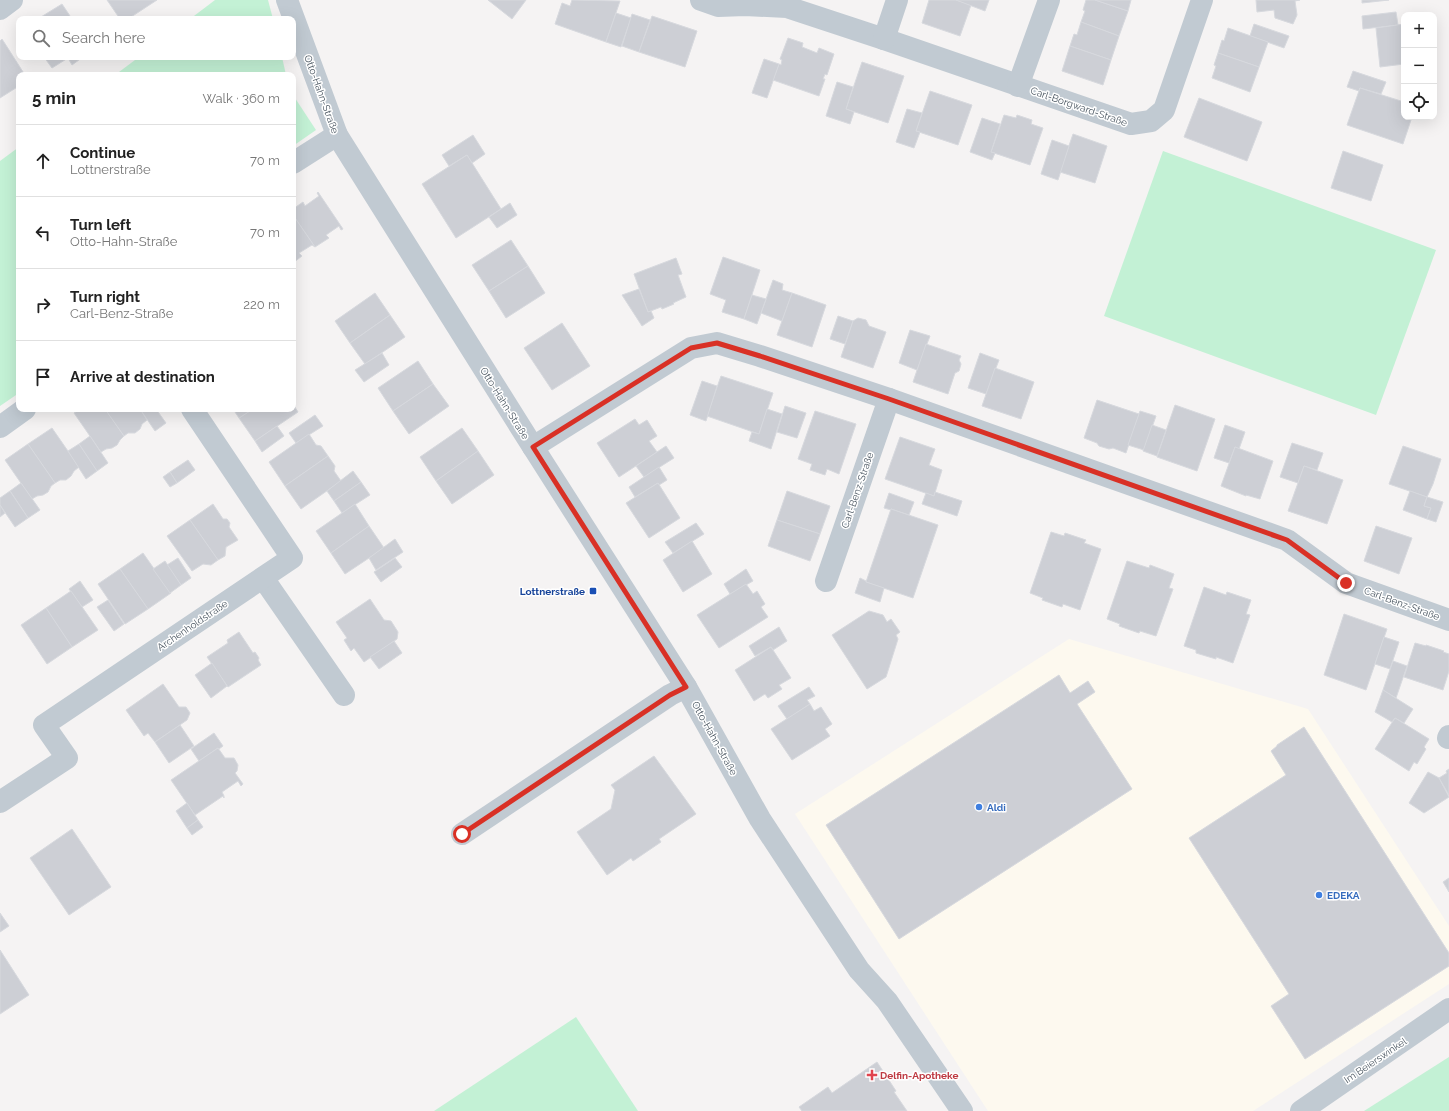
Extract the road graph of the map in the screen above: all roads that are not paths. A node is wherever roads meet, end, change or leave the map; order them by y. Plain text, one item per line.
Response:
1 (12, 0) edge
2 (287, 0) edge
3 (701, 0) edge
4 (897, 0) edge
5 (1049, 0) edge
6 (1202, 0) edge
7 (746, 2) edge
8 (0, 9) edge
9 (293, 16) edge
10 (296, 24) edge
11 (884, 39) junction
12 (1018, 86) junction
13 (337, 135) junction
14 (296, 161) edge
15 (889, 399) junction
16 (21, 412) edge
17 (194, 412) edge
18 (0, 427) edge
19 (533, 447) junction
20 (263, 578) junction
21 (826, 581) dead end
22 (1449, 620) edge
23 (686, 687) junction
24 (344, 695) dead end
25 (0, 802) edge
26 (462, 834) dead end
27 (1449, 1009) edge
28 (962, 1111) edge
29 (1301, 1111) edge

1 - 8 street
2 - 9 street, Otto-Hahn-Straße
3 - 7 street, Carl-Borgward-Straße
4 - 11 street
5 - 12 street, Carl-Borgward-Straße
6 - 12 street, Carl-Borgward-Straße
7 - 11 street, Carl-Borgward-Straße
10 - 13 street, Otto-Hahn-Straße
11 - 12 street, Carl-Borgward-Straße
13 - 14 street
13 - 19 street, Otto-Hahn-Straße
15 - 19 street, Carl-Benz-Straße
15 - 21 street, Carl-Benz-Straße
15 - 22 street, Carl-Benz-Straße
16 - 18 street
17 - 20 street, Archenholdstraße
19 - 23 street, Otto-Hahn-Straße
20 - 24 street
20 - 25 street, Archenholdstraße
23 - 26 street
23 - 28 street, Otto-Hahn-Straße
27 - 29 street, Im Beierswinkel

